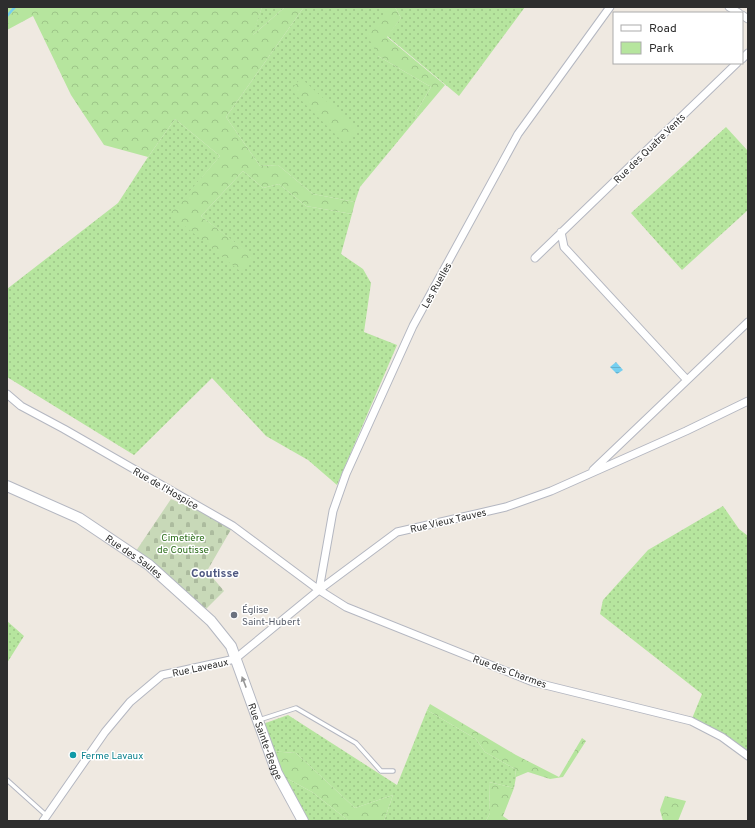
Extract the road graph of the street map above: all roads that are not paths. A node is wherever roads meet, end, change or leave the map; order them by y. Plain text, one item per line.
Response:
1 (610, 7) edge
2 (736, 64) edge
3 (561, 232) junction
4 (535, 258) dead end
5 (748, 322) edge
6 (687, 380) junction
7 (7, 394) edge
8 (748, 401) edge
9 (589, 474) junction
10 (7, 486) edge
11 (319, 590) junction
12 (235, 659) junction
13 (258, 721) junction
14 (748, 756) edge
15 (393, 771) dead end
16 (7, 780) edge
17 (45, 818) edge
18 (303, 821) edge

1 - 11 street, Les Ruelles
2 - 3 street, Rue des Quatre Vents
3 - 4 street, Rue des Quatre Vents
3 - 6 street
5 - 6 street, Rue Vieux Tauves
6 - 9 street, Rue Vieux Tauves
7 - 11 street, Rue de l'Hospice
8 - 9 street, Rue Vieux Tauves
9 - 11 street, Rue Vieux Tauves
10 - 12 street, Rue des Saules
11 - 12 street, Rue Vieux Tauves
11 - 14 street, Rue des Charmes
13 -> 12 street, Rue Sainte-Begge
12 - 17 street, Rue Laveaux
13 - 15 lane
13 - 18 street, Rue Sainte-Begge
16 - 17 lane

